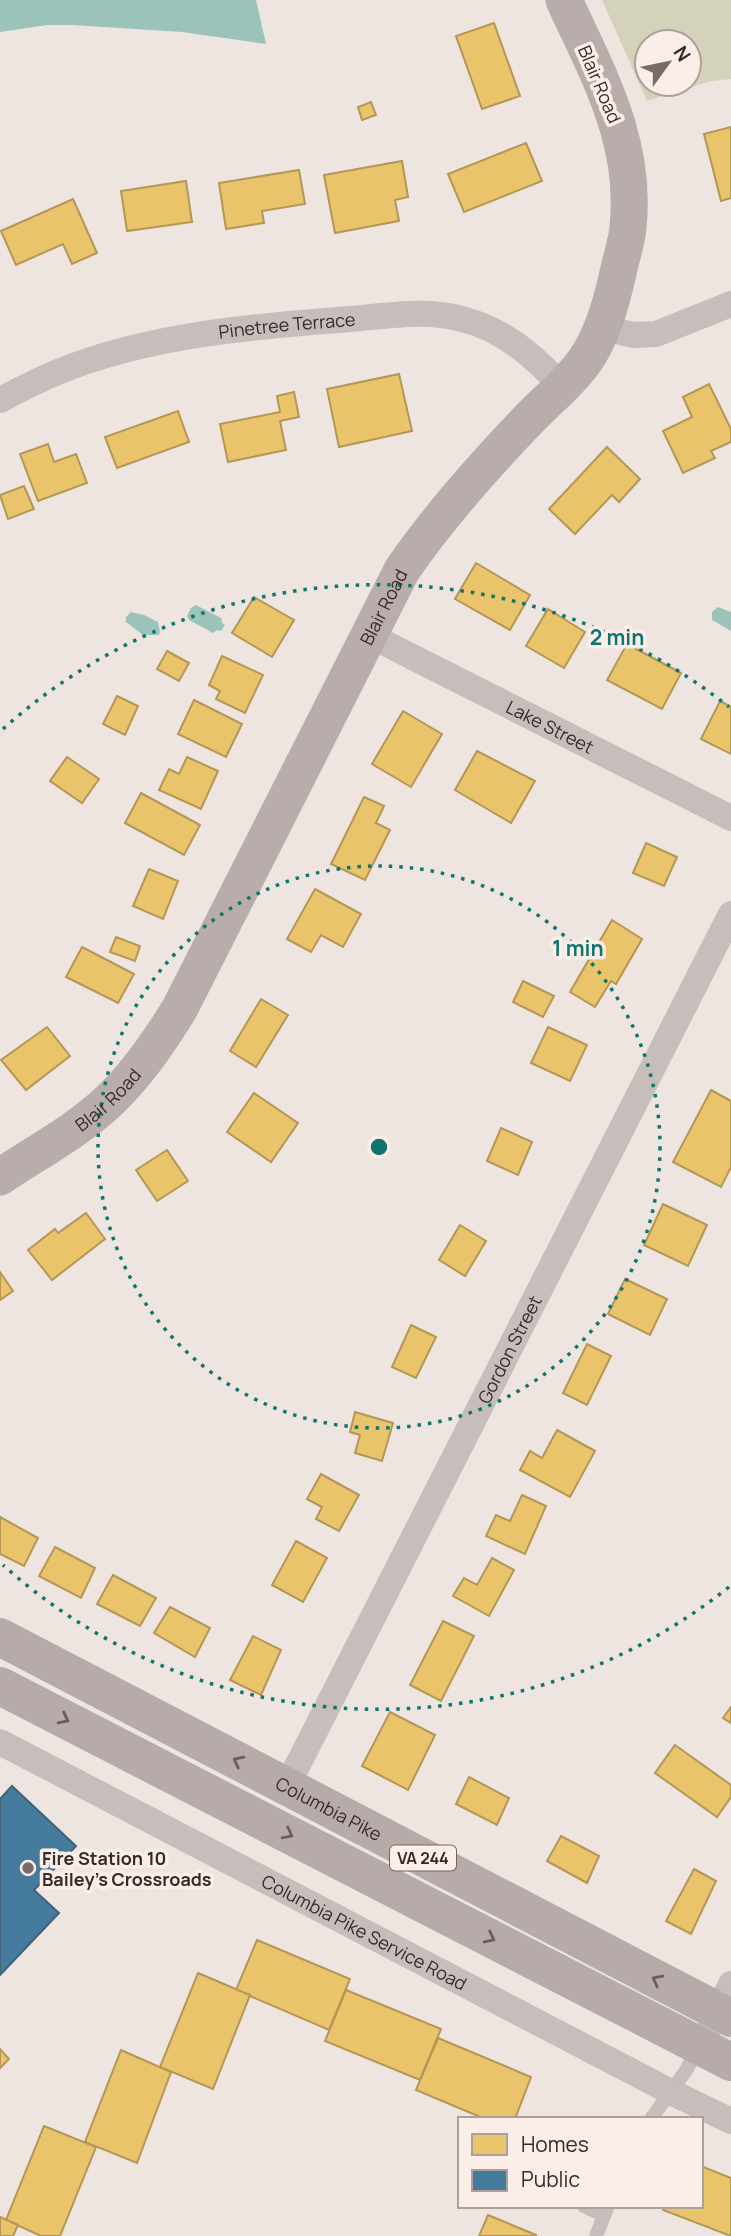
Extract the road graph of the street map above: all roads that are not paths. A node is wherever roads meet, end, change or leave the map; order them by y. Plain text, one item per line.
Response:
1 (564, 0) edge
2 (731, 304) edge
3 (602, 328) junction
4 (562, 386) junction
5 (0, 400) edge
6 (369, 635) junction
7 (731, 818) edge
8 (731, 914) edge
9 (0, 1177) edge
10 (13, 1644) edge
11 (1, 1689) edge
12 (0, 1742) edge
13 (287, 1786) junction
14 (726, 2005) edge
15 (715, 2054) edge
16 (671, 2092) junction
17 (653, 2117) edge
18 (731, 2121) edge
19 (606, 2211) edge
20 (596, 2236) edge

1 - 3 street, Blair Road
2 - 3 street
3 - 4 street, Blair Road
4 - 5 street, Pinetree Terrace
4 - 6 street, Blair Road
6 - 7 street, Lake Street
6 - 9 street, Blair Road
8 - 13 street, Gordon Street
10 - 11 street
13 -> 10 main road, Columbia Pike / VA 244
11 -> 15 main road, VA 244
12 - 16 street, Columbia Pike Service Road
14 -> 13 main road, Columbia Pike / VA 244
14 - 15 street
15 - 16 lane
16 - 17 lane
16 - 18 street, Columbia Pike Service Road
19 - 20 lane

